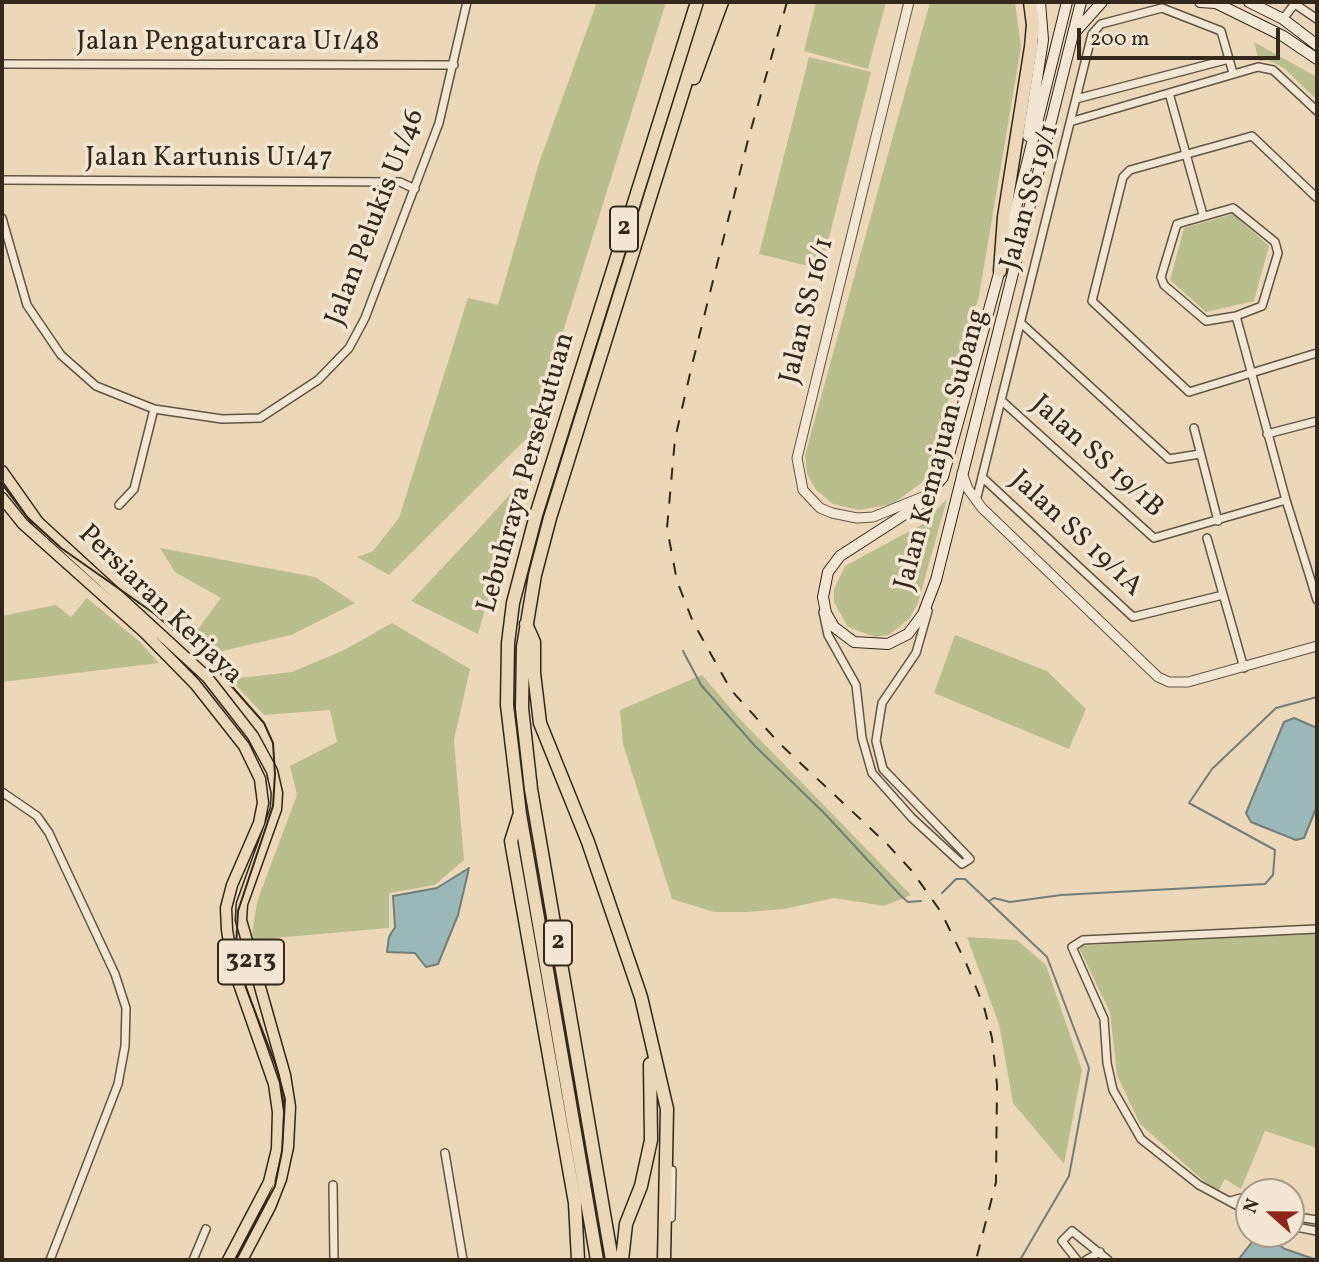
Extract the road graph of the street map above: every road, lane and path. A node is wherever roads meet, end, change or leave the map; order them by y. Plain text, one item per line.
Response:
1 (467, 2) edge
2 (697, 2) edge
3 (711, 2) edge
4 (722, 2) edge
5 (909, 2) edge
6 (1030, 2) edge
7 (1040, 2) edge
8 (1067, 2) edge
9 (1081, 2) edge
10 (1102, 2) edge
11 (1200, 2) edge
12 (1215, 2) edge
13 (1249, 2) edge
14 (1294, 2) edge
15 (1283, 19) junction
16 (1317, 19) edge
17 (1071, 41) junction
18 (1317, 45) edge
19 (1229, 59) junction
20 (1317, 59) edge
21 (2, 64) edge
22 (454, 65) junction
23 (1233, 73) junction
24 (1170, 93) junction
25 (1076, 99) junction
26 (1317, 111) edge
27 (676, 113) junction
28 (1073, 121) junction
29 (1187, 153) junction
30 (2, 180) edge
31 (415, 189) junction
32 (1317, 198) edge
33 (1018, 202) junction
34 (1203, 215) junction
35 (2, 218) edge
36 (1000, 271) junction
37 (1236, 316) junction
38 (1021, 323) junction
39 (1317, 353) edge
40 (1252, 375) junction
41 (1002, 401) junction
42 (154, 409) junction
43 (1317, 421) edge
44 (1194, 428) dead end
45 (1267, 434) junction
46 (1200, 454) junction
47 (2, 471) edge
48 (962, 471) junction
49 (982, 478) junction
50 (933, 491) junction
51 (2, 498) edge
52 (974, 499) junction
53 (1286, 500) junction
54 (119, 505) dead end
55 (952, 510) junction
56 (1218, 522) junction
57 (1206, 538) dead end
58 (1317, 568) edge
59 (1308, 571) junction
60 (936, 580) junction
61 (1223, 595) junction
62 (1317, 600) edge
63 (824, 603) junction
64 (526, 623) junction
65 (149, 629) junction
66 (1317, 646) edge
67 (1244, 667) junction
68 (2, 792) edge
69 (921, 809) junction
70 (520, 814) junction
71 (912, 818) junction
72 (980, 853) dead end
73 (970, 859) junction
74 (1317, 929) edge
75 (641, 998) junction
76 (662, 1085) junction
77 (445, 1153) dead end
78 (332, 1185) dead end
79 (1235, 1200) edge
80 (1230, 1201) junction
81 (1235, 1206) edge
82 (205, 1229) dead end
83 (1100, 1252) junction
84 (245, 1257) edge
85 (50, 1260) edge
86 (193, 1260) edge
87 (228, 1260) edge
88 (334, 1260) edge
89 (463, 1260) edge
90 (578, 1260) edge
91 (597, 1260) edge
92 (612, 1260) edge
93 (622, 1260) edge
94 (666, 1260) edge
95 (1077, 1260) edge
96 (1086, 1260) edge
97 (1108, 1260) edge

1 - 22 street, Jalan Pelukis U1/46
2 - 70 highway, Lebuhraya Persekutuan / 2
3 - 27 highway, Lebuhraya Persekutuan / 2
4 - 27 highway
5 - 50 street, Jalan SS 16/1
6 - 36 highway
7 - 33 main road
8 - 33 main road, Jalan Kemajuan Subang
9 - 17 main road, Jalan Kemajuan Subang
10 - 17 main road
11 - 12 main road
12 - 20 main road
13 - 15 main road
14 - 15 street
14 - 16 street
15 - 18 main road
17 - 48 main road, Jalan Kemajuan Subang
19 - 23 street
19 - 25 street
19 - 25 street
21 - 22 street, Jalan Pengaturcara U1/48
22 - 31 street, Jalan Pelukis U1/46
23 - 24 street, Jalan SS 19/1
23 - 26 street, Jalan SS 19/1
24 - 28 street, Jalan SS 19/1
24 - 29 street
25 - 28 street
27 - 64 highway, Lebuhraya Persekutuan / 2
28 - 38 street, Jalan SS 19/1
29 - 32 street
29 - 34 street
29 - 40 street
30 - 31 street, Jalan Kartunis U1/47
31 - 42 street, Jalan Pelukis U1/46
33 - 36 main road, Jalan Kemajuan Subang
34 - 37 street
34 - 37 street
35 - 42 street, Jalan Pelukis U1/46
36 - 50 main road, Jalan Kemajuan Subang
37 - 40 street
38 - 41 street, Jalan SS 19/1
38 - 46 street
39 - 40 street
40 - 45 street
41 - 49 street, Jalan SS 19/1
41 - 56 street, Jalan SS 19/1B
42 - 54 street
43 - 45 street
44 - 46 street
45 - 53 street
46 - 56 street
47 - 65 main road, Persiaran Kerjaya / 3213
48 - 52 street
48 - 55 main road, Jalan Kemajuan Subang
49 - 52 street, Jalan SS 19/1
49 - 61 street, Jalan SS 19/1A
50 - 63 main road, Jalan Kemajuan Subang
51 - 65 main road, Persiaran Kerjaya / 3213
52 - 55 street
52 - 67 street
53 - 56 street, Jalan SS 19/1B
53 - 59 street
55 - 60 main road, Jalan Kemajuan Subang
57 - 61 street
58 - 59 street
59 - 62 street
60 - 63 main road, Jalan Kemajuan Subang
60 - 69 street
61 - 67 street
63 - 71 street
64 - 75 highway
64 - 92 highway, Lebuhraya Persekutuan / 2
65 - 84 main road, Persiaran Kerjaya / 3213
65 - 87 main road, Persiaran Kerjaya / 3213
66 - 67 street
68 - 85 street
69 - 71 street
69 - 73 street
70 - 90 highway
70 - 91 highway, Lebuhraya Persekutuan / 2
71 - 73 street
72 - 73 street
74 - 80 street
75 - 76 highway
75 - 93 highway
76 - 94 highway
76 - 94 street
77 - 89 street
78 - 88 street
79 - 80 street
80 - 81 street
82 - 86 street
83 - 95 street
83 - 96 street
83 - 97 street

